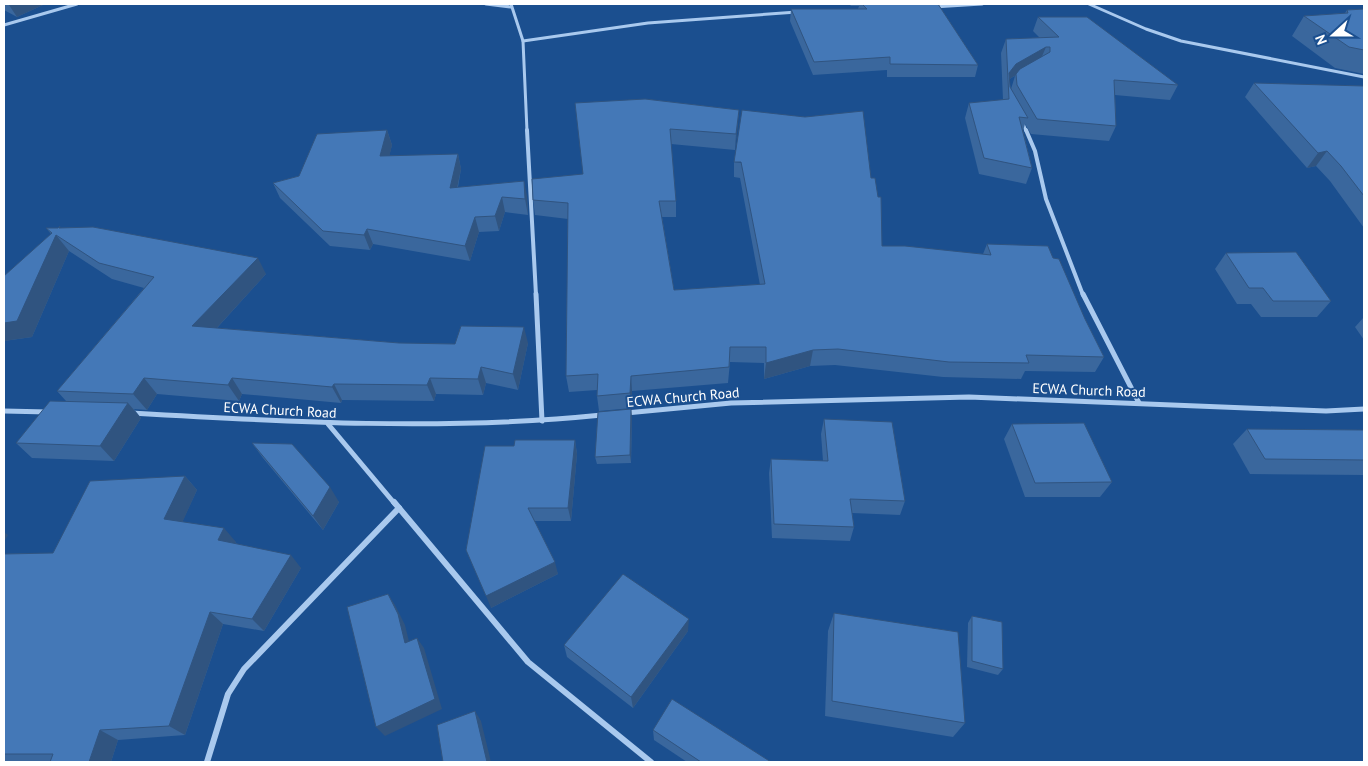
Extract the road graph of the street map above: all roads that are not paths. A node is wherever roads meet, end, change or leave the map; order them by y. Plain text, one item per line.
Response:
1 (77, 4) edge
2 (486, 4) edge
3 (982, 4) edge
4 (1089, 4) edge
5 (511, 6) edge
6 (928, 7) edge
7 (806, 11) edge
8 (4, 25) edge
9 (523, 40) junction
10 (1364, 77) edge
11 (1020, 118) edge
12 (1138, 403) junction
13 (1364, 409) edge
14 (4, 411) edge
15 (51, 412) edge
16 (127, 413) edge
17 (622, 413) edge
18 (612, 414) edge
19 (542, 421) junction
20 (328, 424) junction
21 (399, 508) junction
22 (207, 762) edge
23 (651, 762) edge

1 - 8 street
2 - 5 street
3 - 6 street
4 - 10 street
5 - 9 street
7 - 9 street
9 - 19 street
11 - 12 street
12 - 13 street, ECWA Church Road
12 - 17 street, ECWA Church Road
14 - 15 street
16 - 20 street, ECWA Church Road
18 - 19 street, ECWA Church Road
19 - 20 street, ECWA Church Road
20 - 21 street
21 - 22 street
21 - 23 street

